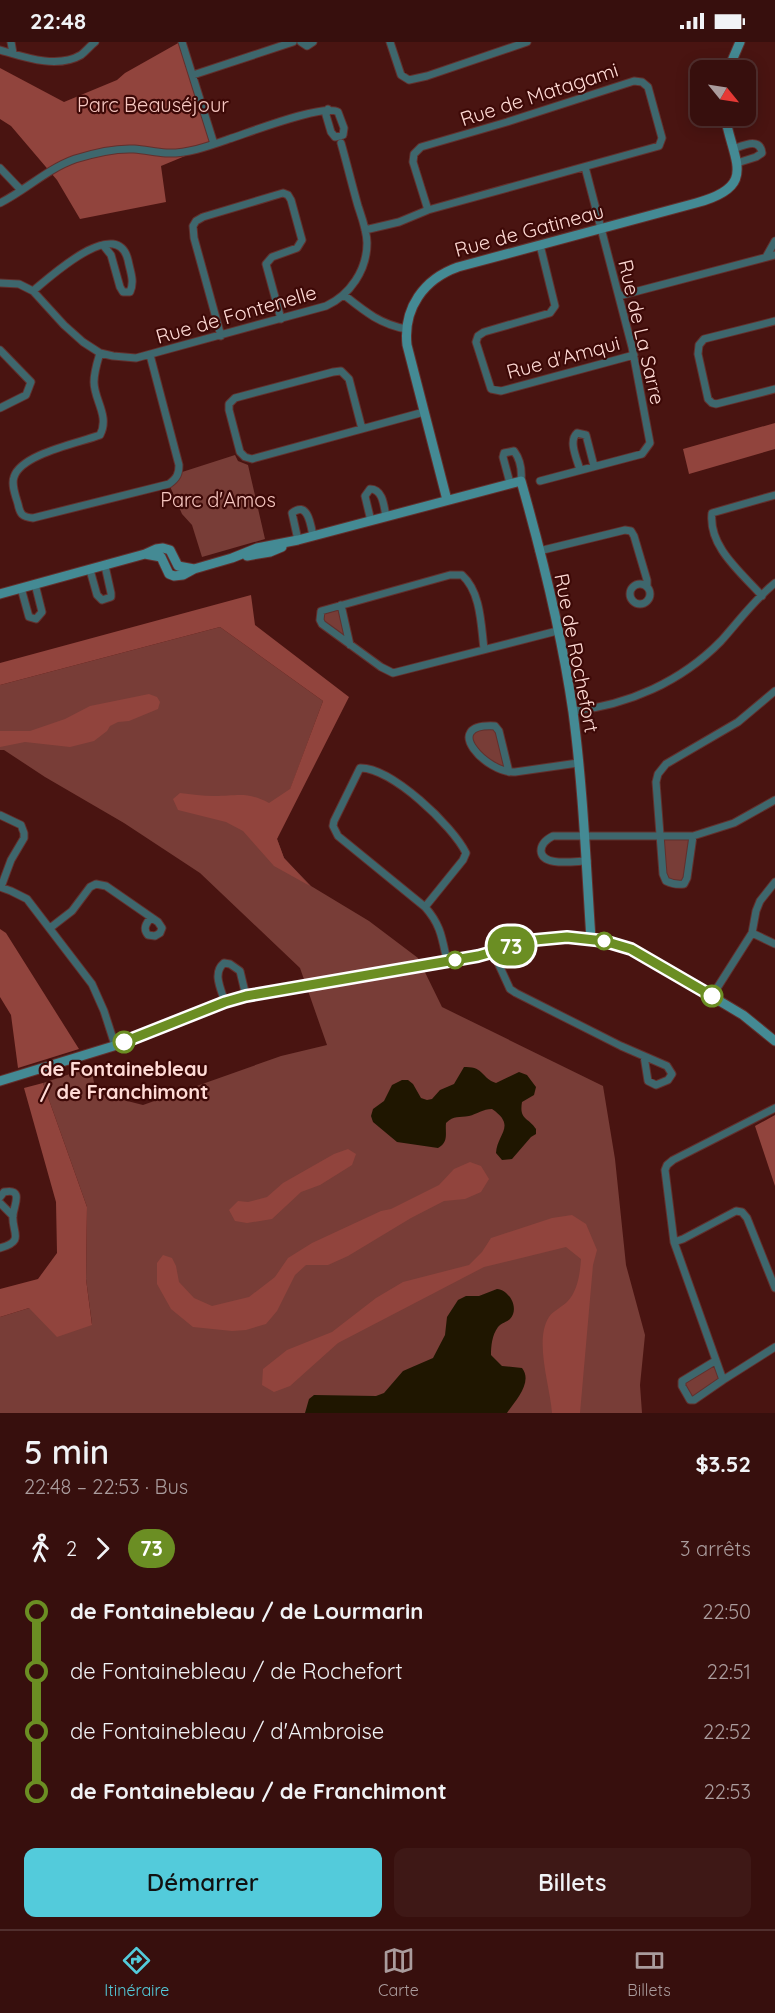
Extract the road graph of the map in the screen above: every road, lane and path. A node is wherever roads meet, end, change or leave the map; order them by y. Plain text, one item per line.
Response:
1 (11, 42) edge
2 (182, 42) edge
3 (293, 42) edge
4 (301, 42) edge
5 (314, 42) edge
6 (390, 42) edge
7 (527, 42) edge
8 (740, 42) edge
9 (92, 43) edge
10 (0, 50) edge
11 (13, 53) junction
12 (732, 60) edge
13 (193, 75) junction
14 (328, 110) dead end
15 (728, 126) edge
16 (341, 143) dead end
17 (214, 144) junction
18 (733, 148) junction
19 (737, 163) junction
20 (585, 167) junction
21 (0, 168) edge
22 (21, 190) junction
23 (0, 203) edge
24 (428, 210) junction
25 (365, 230) junction
26 (600, 230) junction
27 (775, 241) edge
28 (540, 245) junction
29 (104, 246) junction
30 (775, 255) edge
31 (764, 258) junction
32 (0, 283) edge
33 (33, 291) junction
34 (344, 295) junction
35 (619, 296) junction
36 (281, 320) junction
37 (775, 321) edge
38 (406, 329) junction
39 (221, 336) junction
40 (0, 350) edge
41 (100, 353) junction
42 (150, 355) junction
43 (634, 355) junction
44 (775, 389) edge
45 (0, 408) edge
46 (424, 412) junction
47 (362, 429) junction
48 (594, 466) junction
49 (580, 470) junction
50 (521, 481) junction
51 (540, 481) dead end
52 (510, 483) junction
53 (775, 495) edge
54 (447, 500) junction
55 (386, 517) junction
56 (371, 521) junction
57 (314, 536) junction
58 (298, 540) junction
59 (539, 551) junction
60 (105, 566) junction
61 (90, 570) junction
62 (35, 584) junction
63 (775, 584) edge
64 (646, 587) dead end
65 (21, 588) junction
66 (0, 594) edge
67 (762, 596) junction
68 (341, 605) junction
69 (557, 631) junction
70 (350, 645) junction
71 (484, 650) junction
72 (775, 691) edge
73 (573, 711) junction
74 (578, 763) junction
75 (508, 772) junction
76 (775, 800) edge
77 (0, 815) edge
78 (585, 835) junction
79 (662, 837) junction
80 (693, 837) junction
81 (586, 861) junction
82 (775, 882) edge
83 (1, 887) edge
84 (425, 907) junction
85 (151, 917) dead end
86 (50, 928) junction
87 (752, 933) junction
88 (591, 939) junction
89 (775, 944) edge
90 (493, 952) junction
91 (447, 961) junction
92 (246, 996) junction
93 (712, 996) junction
94 (225, 1002) junction
95 (775, 1041) edge
96 (115, 1045) junction
97 (644, 1056) junction
98 (0, 1081) edge
99 (775, 1108) edge
100 (0, 1197) edge
101 (0, 1203) edge
102 (12, 1216) junction
103 (674, 1242) junction
104 (0, 1248) edge
105 (775, 1288) edge
106 (775, 1347) edge
107 (715, 1361) junction
108 (723, 1380) junction

1 - 11 street
2 - 13 street
3 - 13 street
4 - 5 street
6 - 7 street
8 - 12 street
9 - 11 street
10 - 11 street
13 - 17 street
14 - 17 street
15 - 18 street
16 - 25 street, Rue de Fontenelle
17 - 22 street
18 - 19 street
18 - 19 street
19 - 26 street, Rue de Gatineau
20 - 24 street, Rue de Matagami
20 - 24 street, Rue de Matagami
20 - 26 street, Rue de La Sarre
21 - 22 street
22 - 23 street
24 - 25 street, Rue de Matagami
25 - 34 street, Rue de Fontenelle
26 - 28 street, Rue de Gatineau
26 - 35 street, Rue de La Sarre
27 - 31 street
28 - 38 street, Rue de Gatineau
28 - 43 street, Rue d'Amqui
29 - 29 street
29 - 33 street
30 - 31 street
31 - 35 street
32 - 33 street
33 - 41 street, Rue de Fontenelle
34 - 36 street, Rue de Fontenelle
34 - 38 street
35 - 43 street, Rue de La Sarre
36 - 39 street, Rue de Fontenelle
36 - 39 street
37 - 44 street
38 - 46 street, Rue de Gatineau
39 - 42 street, Rue de Fontenelle
40 - 45 street
41 - 42 street, Rue de Fontenelle
41 - 42 street
43 - 48 street, Rue de La Sarre
46 - 47 street
46 - 54 street, Rue de Gatineau
47 - 47 street
48 - 49 street, Rue de La Sarre
48 - 49 street
49 - 51 street, Rue de La Sarre
50 - 52 street
50 - 52 street
50 - 59 street, Rue de Rochefort
52 - 54 street
53 - 67 street
54 - 55 street
55 - 56 street
55 - 56 street
56 - 57 street
57 - 58 street
57 - 58 street
58 - 60 street
59 - 64 street
59 - 69 street, Rue de Rochefort
60 - 61 street
60 - 61 street
61 - 62 street
62 - 65 street
62 - 65 street
63 - 67 street
65 - 66 street
67 - 73 street
68 - 70 street
68 - 70 street
68 - 71 street
69 - 71 street
69 - 73 street, Rue de Rochefort
70 - 71 street
72 - 79 street
73 - 74 street, Rue de Rochefort
74 - 75 street
74 - 78 street, Rue de Rochefort
75 - 75 street
76 - 80 street
77 - 83 street
78 - 79 street
78 - 81 street, Rue de Rochefort
78 - 81 street
79 - 80 street
79 - 80 street
81 - 88 street, Rue de Rochefort
82 - 87 street
83 - 86 street
84 - 84 street
84 - 91 street
85 - 86 street
86 - 96 street
87 - 89 street
87 - 93 street
88 - 90 street
88 - 93 street
90 - 91 street
90 - 97 street
91 - 92 street
92 - 94 street
92 - 94 street
93 - 95 street
94 - 96 street
96 - 98 street
97 - 97 street
99 - 103 street
100 - 102 street
101 - 102 street
102 - 104 street
103 - 105 street
103 - 107 street
106 - 108 street
107 - 108 street
107 - 108 street

